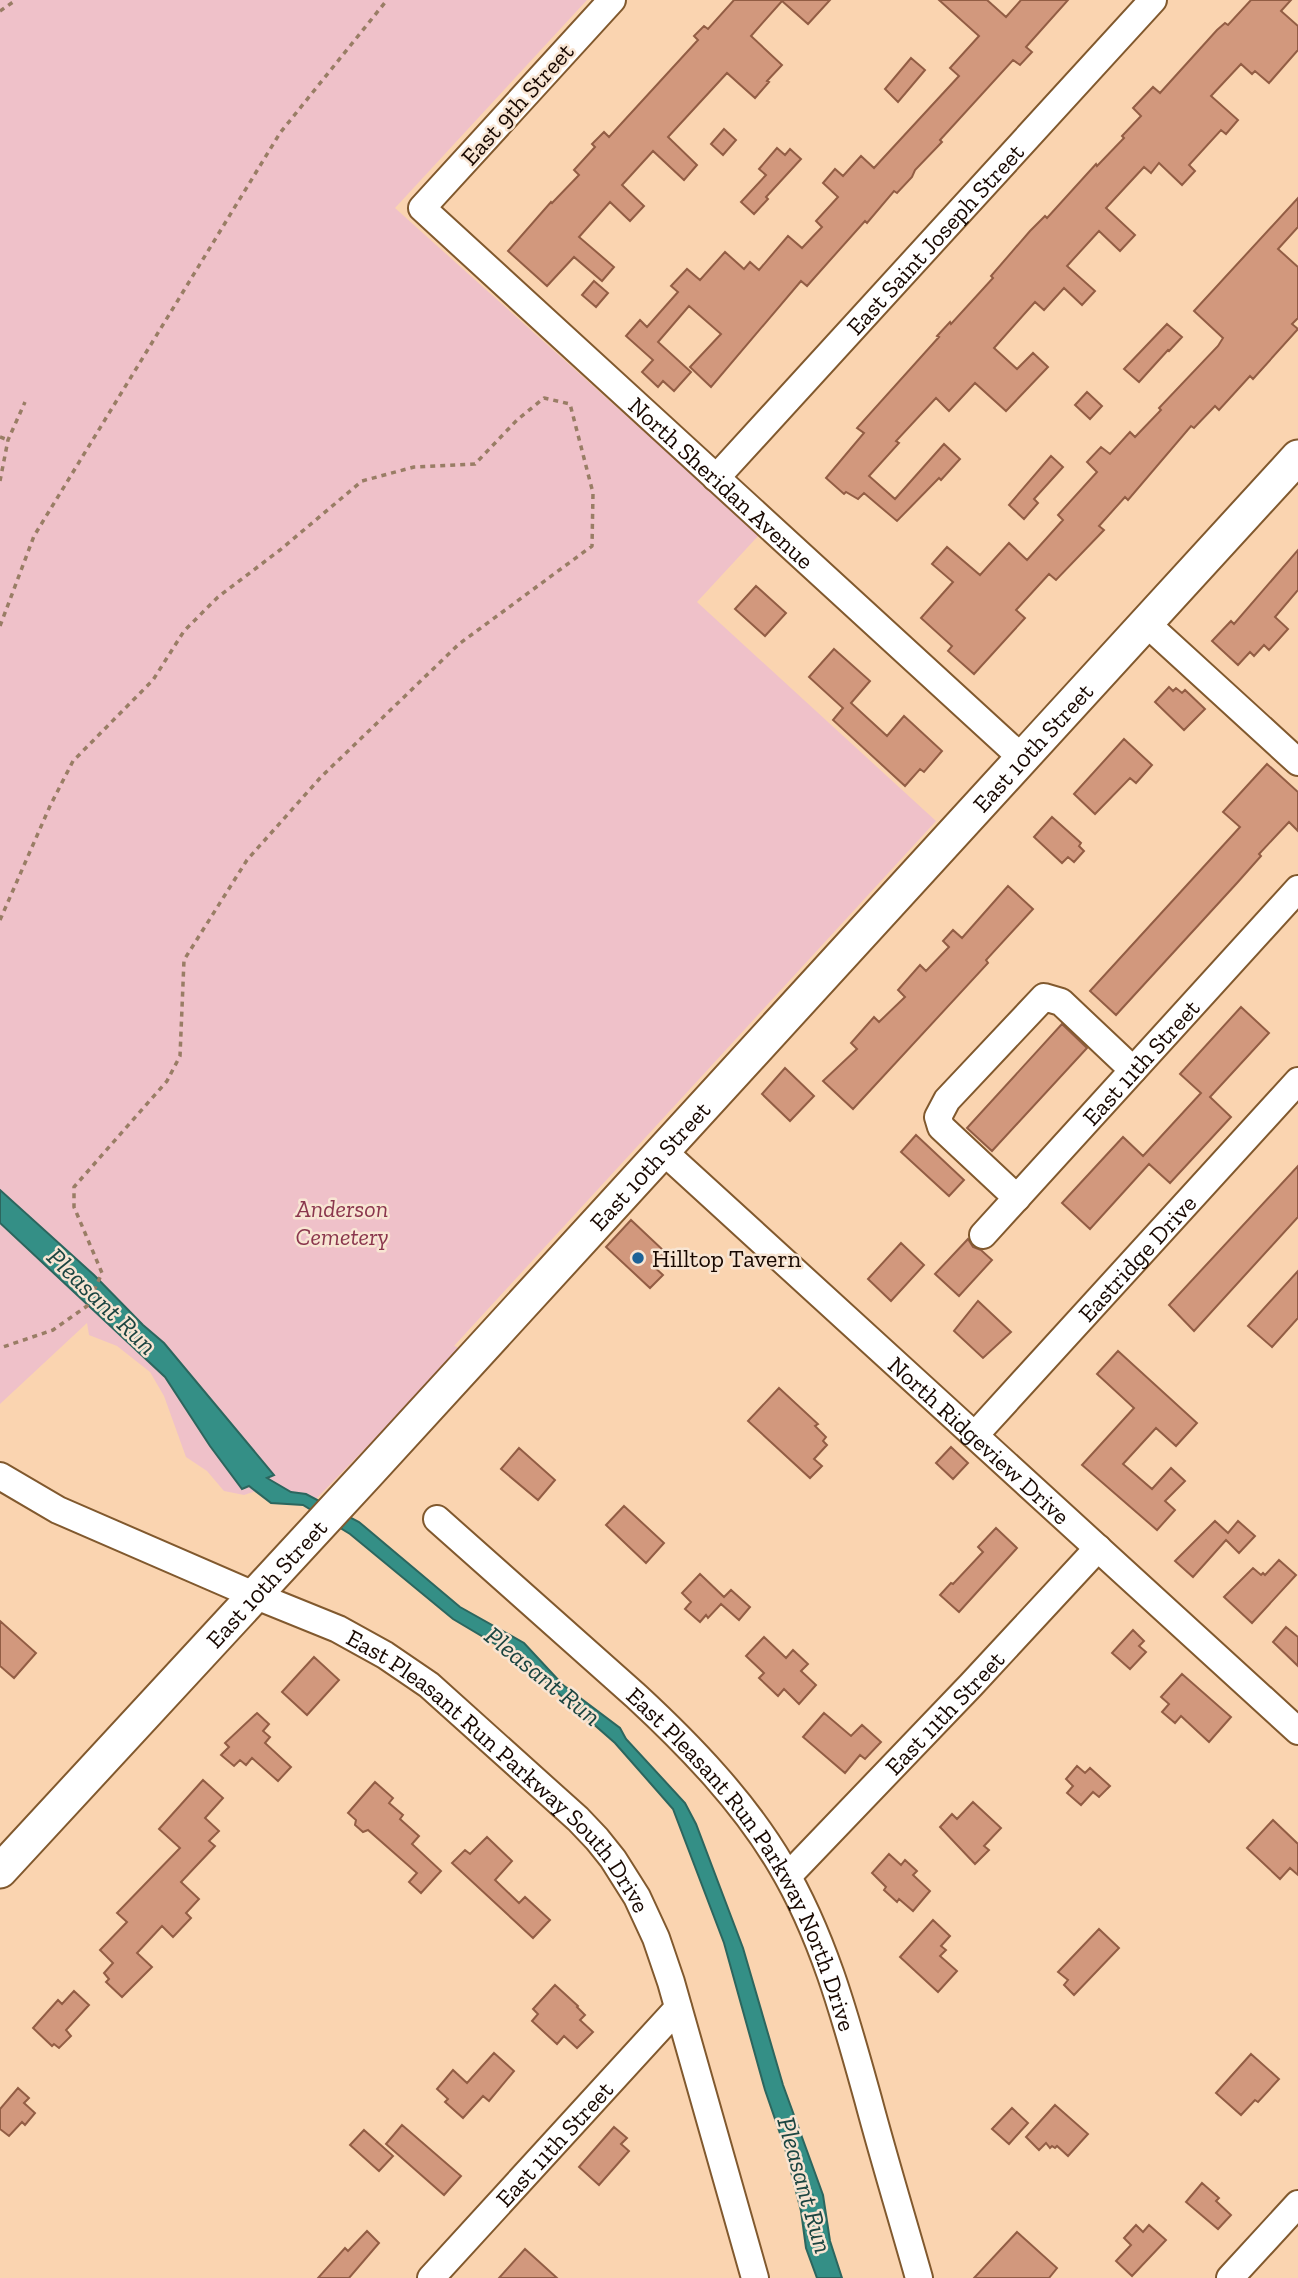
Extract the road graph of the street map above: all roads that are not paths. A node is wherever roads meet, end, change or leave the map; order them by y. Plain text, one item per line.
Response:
1 (612, 0) edge
2 (1153, 0) edge
3 (422, 208) joint
4 (1298, 457) edge
5 (716, 478) junction
6 (1146, 623) junction
7 (1022, 758) junction
8 (1298, 762) edge
9 (1298, 889) edge
10 (1133, 1070) junction
11 (1298, 1081) edge
12 (662, 1150) junction
13 (1017, 1198) junction
14 (983, 1235) dead end
15 (975, 1435) junction
16 (0, 1476) edge
17 (437, 1520) dead end
18 (1098, 1548) junction
19 (254, 1595) junction
20 (1295, 1722) edge
21 (0, 1871) edge
22 (788, 1876) junction
23 (678, 2008) junction
24 (1298, 2204) edge
25 (431, 2278) edge
26 (755, 2278) edge
27 (919, 2278) edge
28 (1230, 2278) edge

1 - 3 street, East 9th Street
2 - 5 street, East Saint Joseph Street
3 - 5 street, North Sheridan Avenue
4 - 6 main road, East 10th Street
5 - 7 street, North Sheridan Avenue
6 - 7 main road, East 10th Street
6 - 8 street
7 - 12 main road, East 10th Street
9 - 10 street, East 11th Street
10 - 13 street, East 11th Street
10 - 13 street
11 - 15 street, Eastridge Drive
12 - 15 street, North Ridgeview Drive
12 - 19 main road, East 10th Street
13 - 14 street, East 11th Street
15 - 18 street, North Ridgeview Drive
16 - 19 street, East Pleasant Run Parkway South Drive
17 - 22 street, East Pleasant Run Parkway North Drive
18 - 20 street, North Ridgeview Drive
18 - 22 street, East 11th Street
19 - 21 main road, East 10th Street
19 - 23 street, East Pleasant Run Parkway South Drive
22 - 27 street, East Pleasant Run Parkway North Drive
23 - 25 street, East 11th Street
23 - 26 street, East Pleasant Run Parkway South Drive
24 - 28 street

